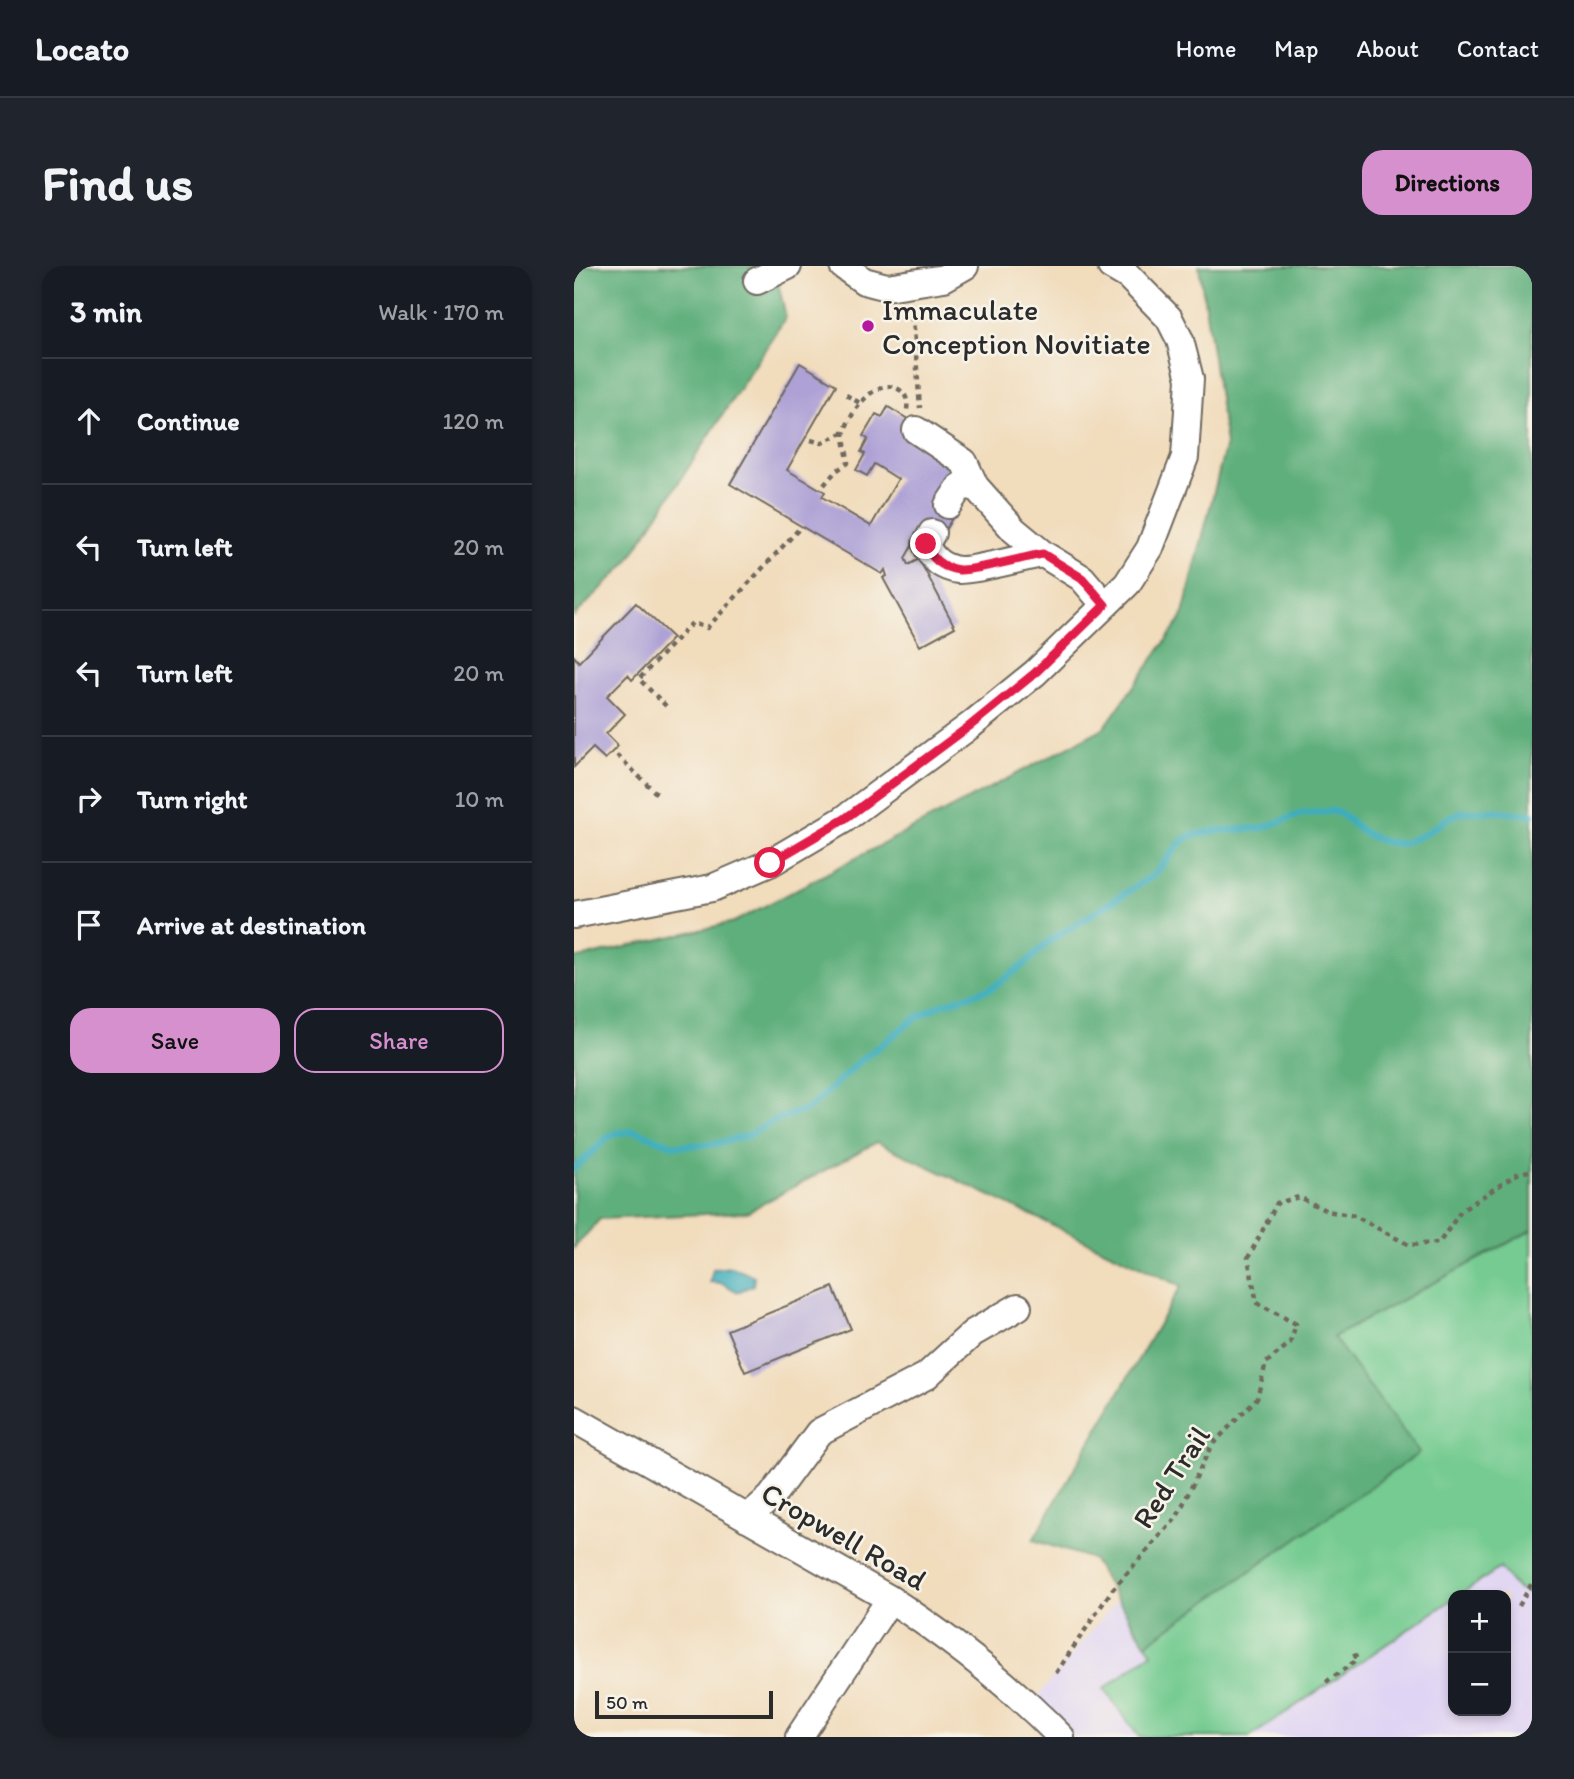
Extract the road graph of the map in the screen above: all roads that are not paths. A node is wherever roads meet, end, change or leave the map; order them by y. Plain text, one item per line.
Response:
1 (788, 266) edge
2 (844, 266) edge
3 (965, 266) edge
4 (1111, 266) edge
5 (757, 281) dead end
6 (917, 428) road end
7 (975, 486) junction
8 (948, 505) dead end
9 (932, 533) dead end
10 (1043, 554) junction
11 (1105, 605) junction
12 (574, 915) edge
13 (1018, 1307) dead end
14 (574, 1419) edge
15 (747, 1518) junction
16 (890, 1599) junction
17 (799, 1737) edge
18 (1061, 1737) edge

1 - 5 street
2 - 3 street
4 - 11 street
6 - 7 street
7 - 8 street
7 - 10 street
9 - 10 street
10 - 11 street
11 - 12 street
13 - 15 street
14 - 15 street, Cropwell Road
15 - 16 street, Cropwell Road
16 - 17 street
16 - 18 street, Cropwell Road

